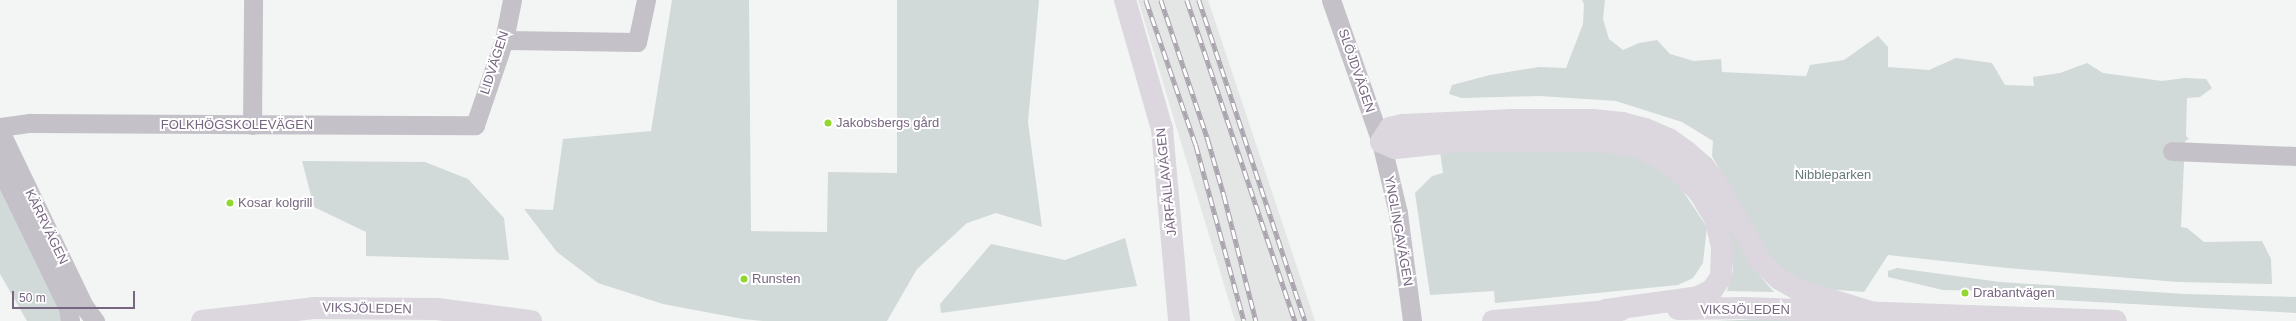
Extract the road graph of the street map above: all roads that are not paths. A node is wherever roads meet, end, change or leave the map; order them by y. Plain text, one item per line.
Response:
1 (253, 0) edge
2 (512, 0) edge
3 (646, 0) edge
4 (1125, 0) edge
5 (1331, 0) edge
6 (504, 40) junction
7 (252, 125) junction
8 (475, 125) joint
9 (0, 126) edge
10 (0, 131) edge
11 (1381, 142) junction
12 (2172, 151) dead end
13 (2296, 156) edge
14 (0, 161) edge
15 (1606, 310) junction
16 (1871, 312) junction
17 (70, 321) edge
18 (94, 321) edge
19 (202, 321) edge
20 (532, 321) edge
21 (1179, 321) edge
22 (1412, 321) edge
23 (1493, 321) edge
24 (2116, 321) edge

1 - 7 street
2 - 6 street, LIDVÄGEN
3 - 6 street
4 - 21 main road, JÄRFÄLLAVÄGEN
5 - 11 street, SLÖJDVÄGEN
6 - 8 street, LIDVÄGEN
7 - 8 street, FOLKHÖGSKOLEVÄGEN
7 - 9 street, FOLKHÖGSKOLEVÄGEN
10 - 18 street, KÄRRVÄGEN
11 - 15 main road
11 - 16 main road
11 - 22 street, YNGLINGAVÄGEN
12 - 13 street
14 - 17 street, KÄRRVÄGEN
15 - 16 main road, VIKSJÖLEDEN
15 - 23 main road, VIKSJÖLEDEN
16 - 24 main road, VIKSJÖLEDEN
19 - 20 main road, VIKSJÖLEDEN

